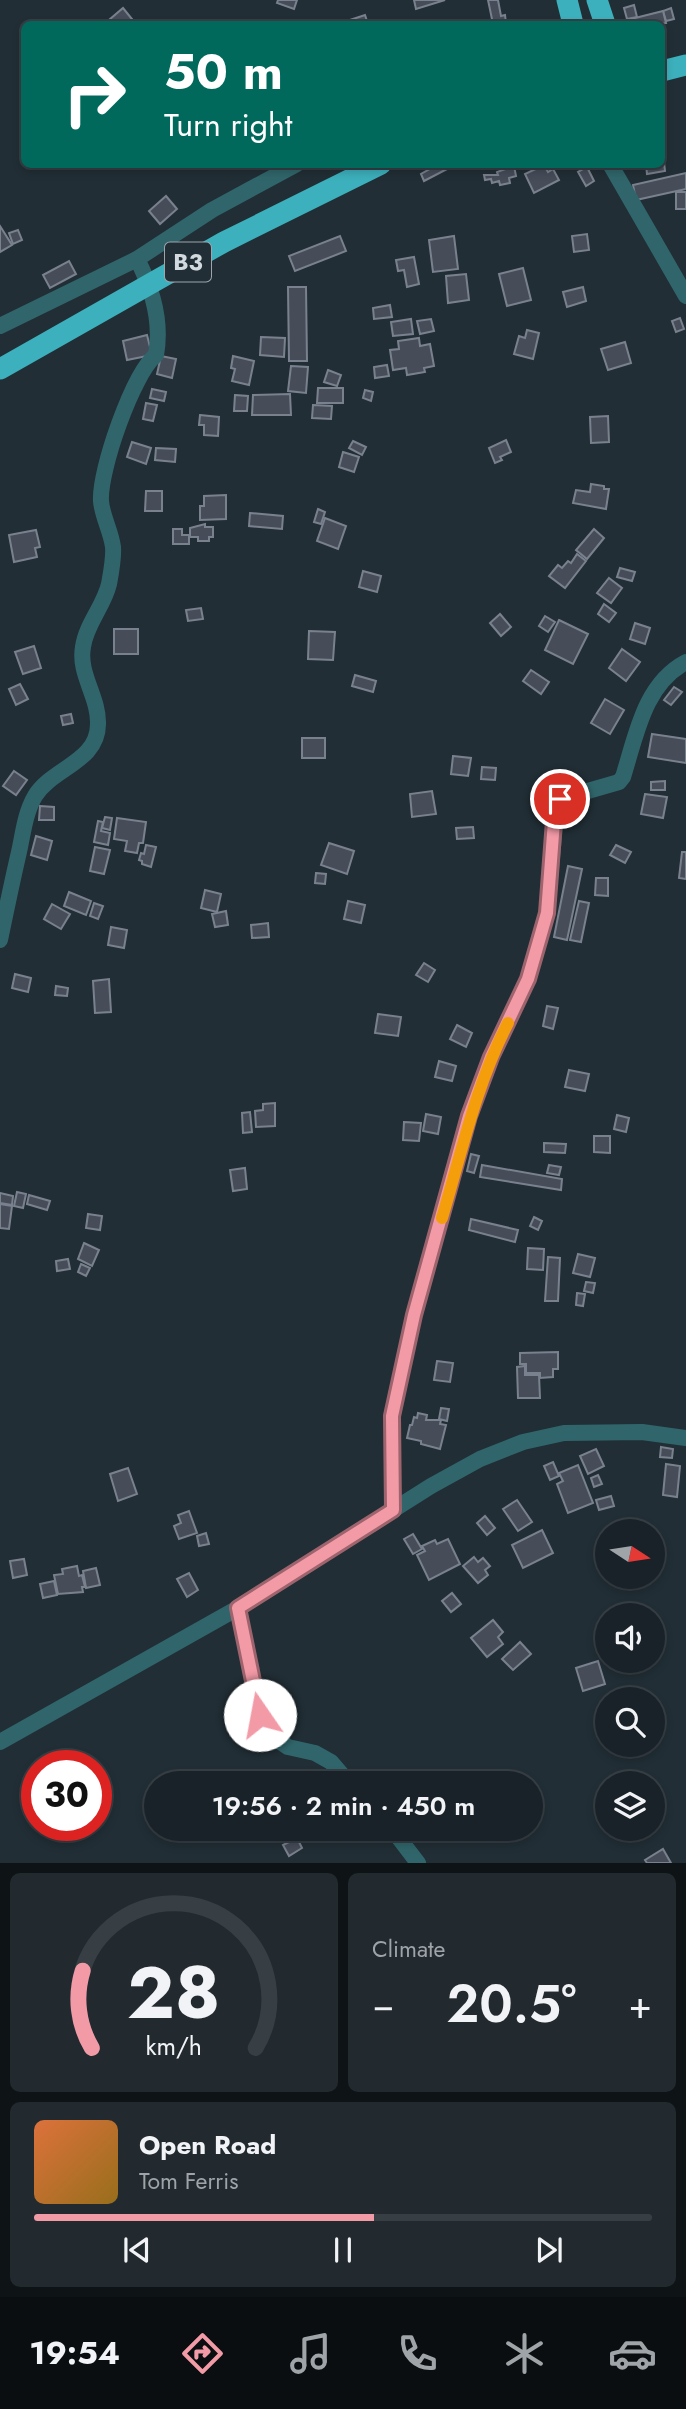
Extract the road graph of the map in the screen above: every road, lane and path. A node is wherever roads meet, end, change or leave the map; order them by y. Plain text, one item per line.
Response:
1 (568, 0) edge
2 (597, 0) edge
3 (572, 21) edge
4 (604, 21) edge
5 (686, 65) edge
6 (665, 70) edge
7 (290, 168) edge
8 (373, 168) edge
9 (612, 168) edge
10 (137, 259) junction
11 (150, 283) junction
12 (686, 296) edge
13 (0, 326) edge
14 (0, 369) edge
15 (686, 662) edge
16 (0, 940) edge
17 (686, 1438) edge
18 (393, 1510) junction
19 (238, 1608) junction
20 (0, 1741) edge
21 (339, 1771) edge
22 (401, 1841) edge
23 (418, 1863) edge

1 - 3 highway
2 - 4 highway
5 - 6 highway
7 - 10 street
8 - 11 highway, B3
9 - 12 street
10 - 11 street
10 - 13 street
11 - 14 highway, B3
11 - 16 street
15 - 18 street
17 - 18 street
18 - 19 street
19 - 20 street
19 - 21 street
22 - 23 street

